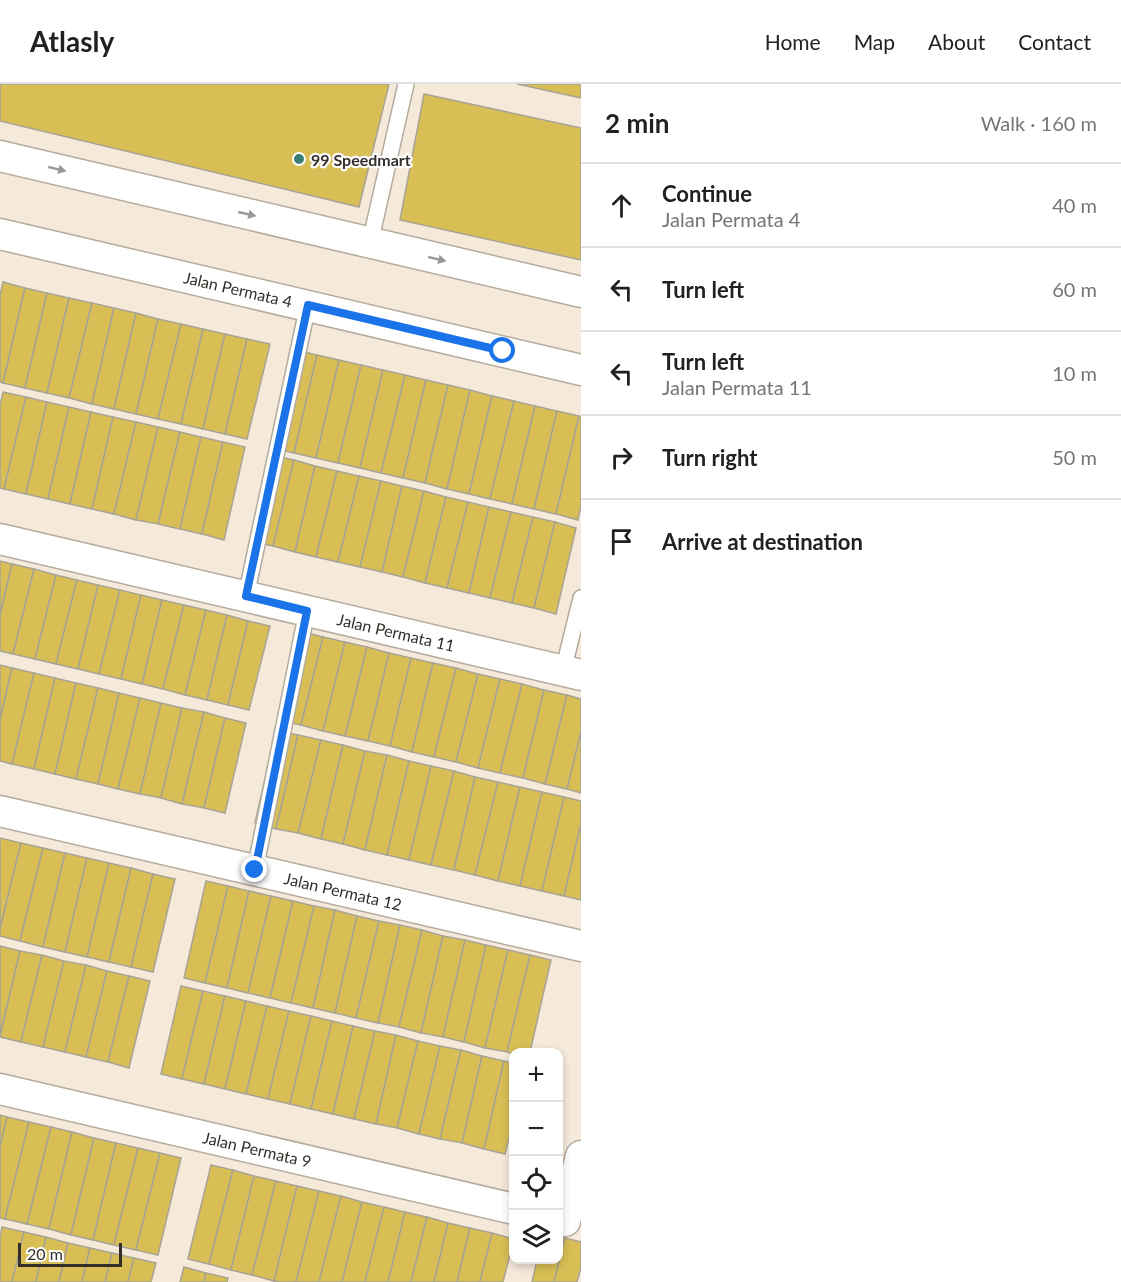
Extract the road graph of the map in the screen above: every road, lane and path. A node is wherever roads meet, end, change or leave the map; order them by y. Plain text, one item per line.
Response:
1 (406, 84) edge
2 (0, 156) edge
3 (0, 234) edge
4 (370, 243) junction
5 (581, 292) edge
6 (308, 305) junction
7 (581, 370) edge
8 (0, 539) edge
9 (246, 596) junction
10 (581, 598) edge
11 (307, 611) junction
12 (572, 673) edge
13 (0, 811) edge
14 (255, 870) junction
15 (581, 946) edge
16 (0, 1089) edge
17 (581, 1156) edge
18 (509, 1208) edge
19 (568, 1221) edge

1 - 4 lane
2 -> 4 street
3 - 6 street, Jalan Permata 4
4 -> 5 street
6 - 7 street, Jalan Permata 4
6 - 9 lane
8 - 9 street, Jalan Permata 11
9 - 11 street, Jalan Permata 11
10 - 12 lane
11 - 12 street, Jalan Permata 11
11 - 14 lane
13 - 14 street, Jalan Permata 12
14 - 15 street, Jalan Permata 12
16 - 18 street, Jalan Permata 9
17 - 19 street

